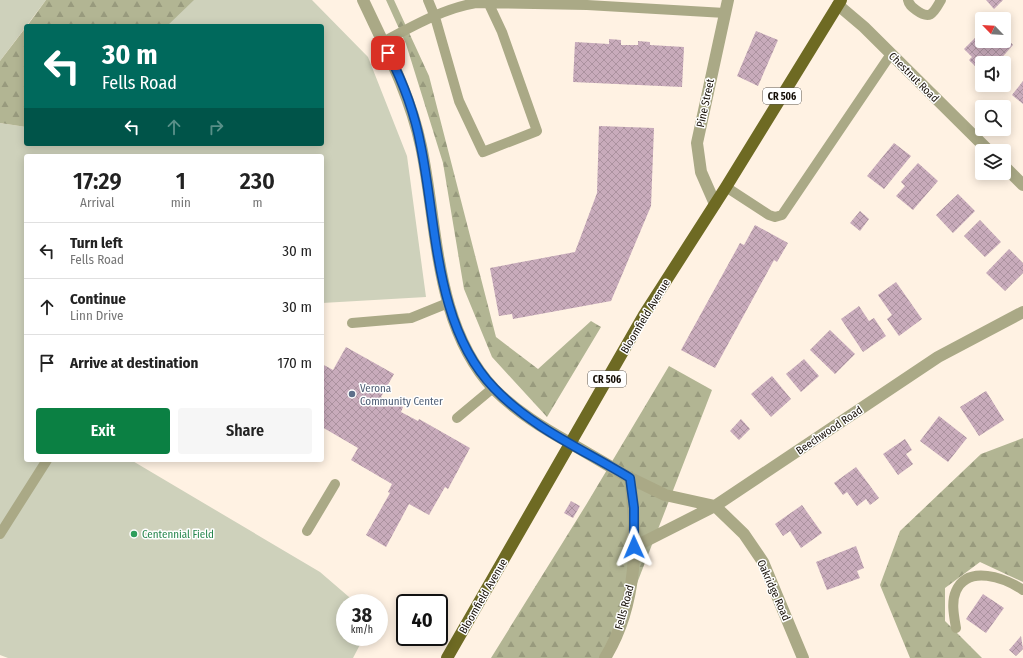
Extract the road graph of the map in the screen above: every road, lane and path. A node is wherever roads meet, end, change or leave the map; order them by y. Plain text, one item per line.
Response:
1 (363, 0) edge
2 (428, 0) edge
3 (728, 0) edge
4 (908, 0) edge
5 (941, 0) edge
6 (488, 2) edge
7 (839, 2) edge
8 (725, 13) junction
9 (436, 17) junction
10 (383, 42) junction
11 (891, 54) junction
12 (982, 144) edge
13 (1011, 173) edge
14 (1023, 185) edge
15 (726, 187) junction
16 (715, 204) junction
17 (448, 303) junction
18 (1023, 312) edge
19 (352, 323) dead end
20 (493, 388) junction
21 (457, 418) dead end
22 (570, 443) junction
23 (45, 462) edge
24 (630, 478) junction
25 (335, 484) dead end
26 (715, 506) junction
27 (307, 531) dead end
28 (0, 534) edge
29 (634, 547) junction
30 (1023, 590) edge
31 (956, 628) dead end
32 (447, 658) edge
33 (605, 658) edge
34 (803, 658) edge

1 - 10 street
2 - 9 lane
3 - 8 street, Pine Street
4 - 5 lane
6 - 8 lane
6 - 9 lane
6 - 9 lane
7 - 11 street, Chestnut Road
7 - 15 main road, Bloomfield Avenue / CR 506
8 - 16 street, Pine Street
9 - 10 lane
10 - 17 street
11 - 12 street, Chestnut Road
11 - 15 lane
13 - 14 street
15 - 16 main road, Bloomfield Avenue / CR 506
16 - 22 main road, Bloomfield Avenue / CR 506
17 - 19 lane
17 - 20 street
18 - 26 street, Beechwood Road
20 - 21 lane
20 - 22 street
22 - 24 street
22 - 32 main road, Bloomfield Avenue / CR 506
23 - 28 lane
24 - 26 street
24 - 29 street, Fells Road
25 - 27 lane
26 - 29 street, Beechwood Road
26 - 34 street, Oakridge Road
29 - 33 street, Fells Road
30 - 31 lane

